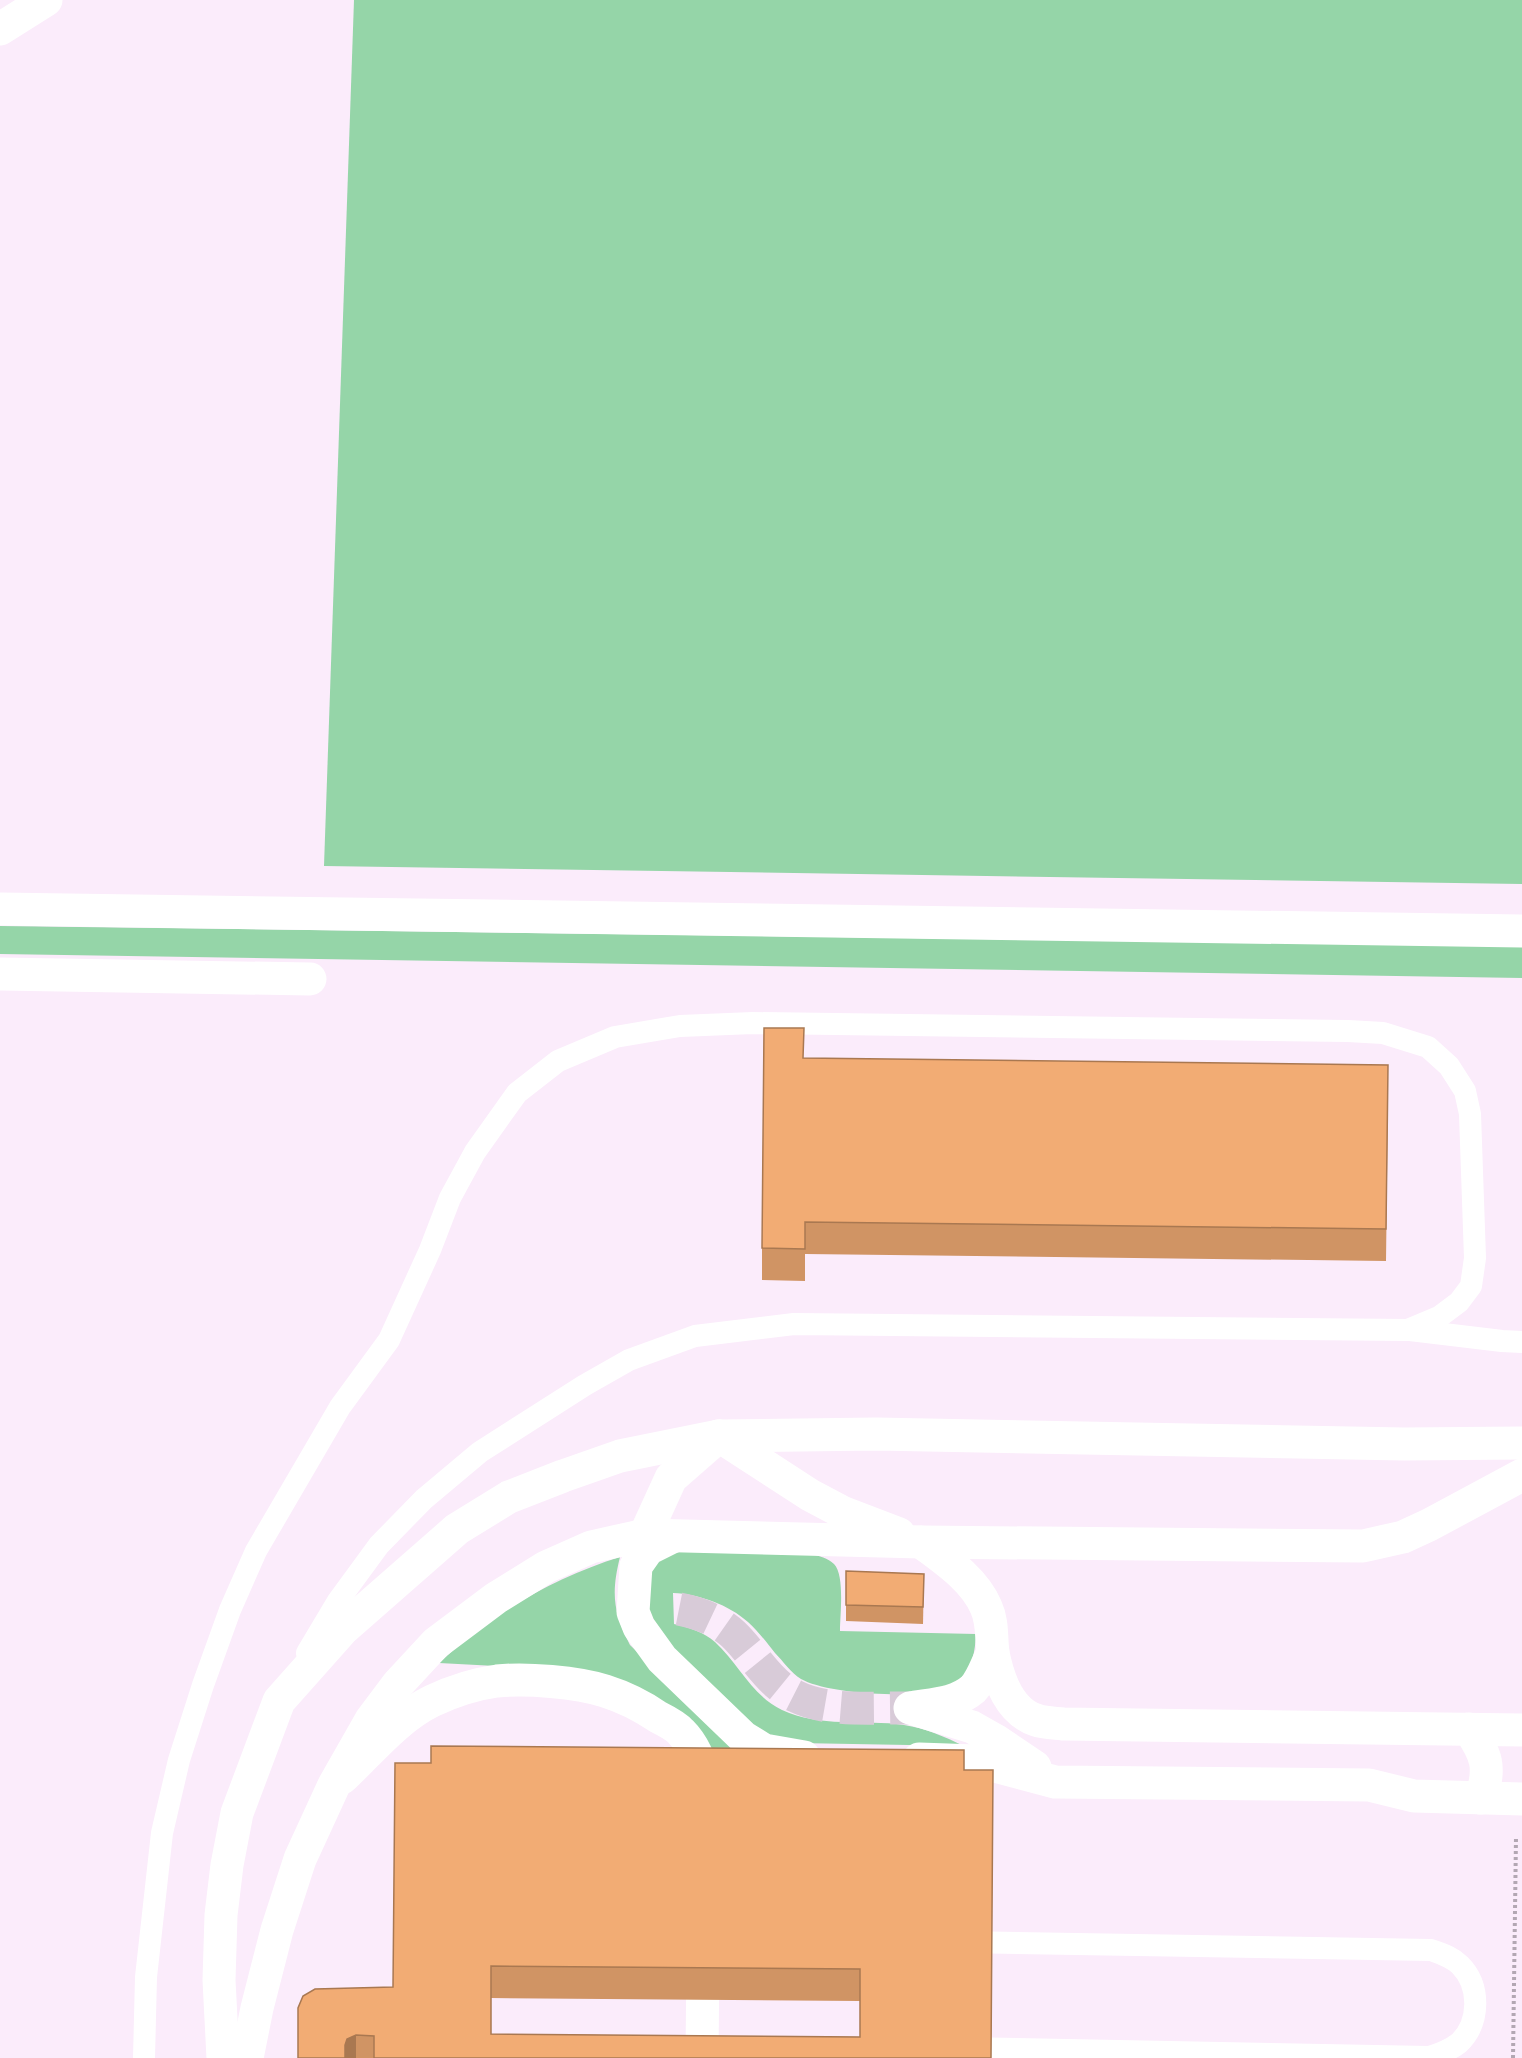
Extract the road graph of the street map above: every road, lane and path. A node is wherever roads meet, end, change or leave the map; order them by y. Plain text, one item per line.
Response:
1 (46, 0) edge
2 (0, 29) edge
3 (0, 909) edge
4 (1522, 931) edge
5 (0, 974) edge
6 (310, 979) dead end
7 (1408, 1330) junction
8 (1522, 1342) edge
9 (1522, 1422) edge
10 (719, 1436) junction
11 (1522, 1443) edge
12 (1404, 1444) junction
13 (1522, 1475) edge
14 (921, 1542) junction
15 (651, 1546) junction
16 (993, 1652) junction
17 (279, 1701) junction
18 (1469, 1729) junction
19 (1522, 1730) edge
20 (835, 1758) edge
21 (891, 1758) edge
22 (1055, 1782) junction
23 (334, 1785) junction
24 (1480, 1798) junction
25 (1519, 1799) edge
26 (705, 1822) edge
27 (704, 1927) edge
28 (940, 1941) edge
29 (940, 2048) edge
30 (715, 2056) edge
31 (144, 2058) edge
32 (223, 2058) edge
33 (247, 2058) edge
34 (1513, 2058) edge

1 - 2 street
3 - 4 street
5 - 6 street
7 - 8 lane
7 - 17 lane
7 - 31 lane
9 - 12 street
10 - 12 street
10 - 14 street
10 - 15 street
10 - 17 street
11 - 12 street
13 - 14 street
14 - 15 street
14 - 16 street
15 - 20 street
15 - 23 street
16 - 18 street
16 - 22 street
17 - 32 street
18 - 19 street
18 - 24 street
21 - 22 street
22 - 24 street
23 - 26 street
23 - 33 street
24 - 25 street
25 - 34 path
27 - 30 street
28 - 29 lane

